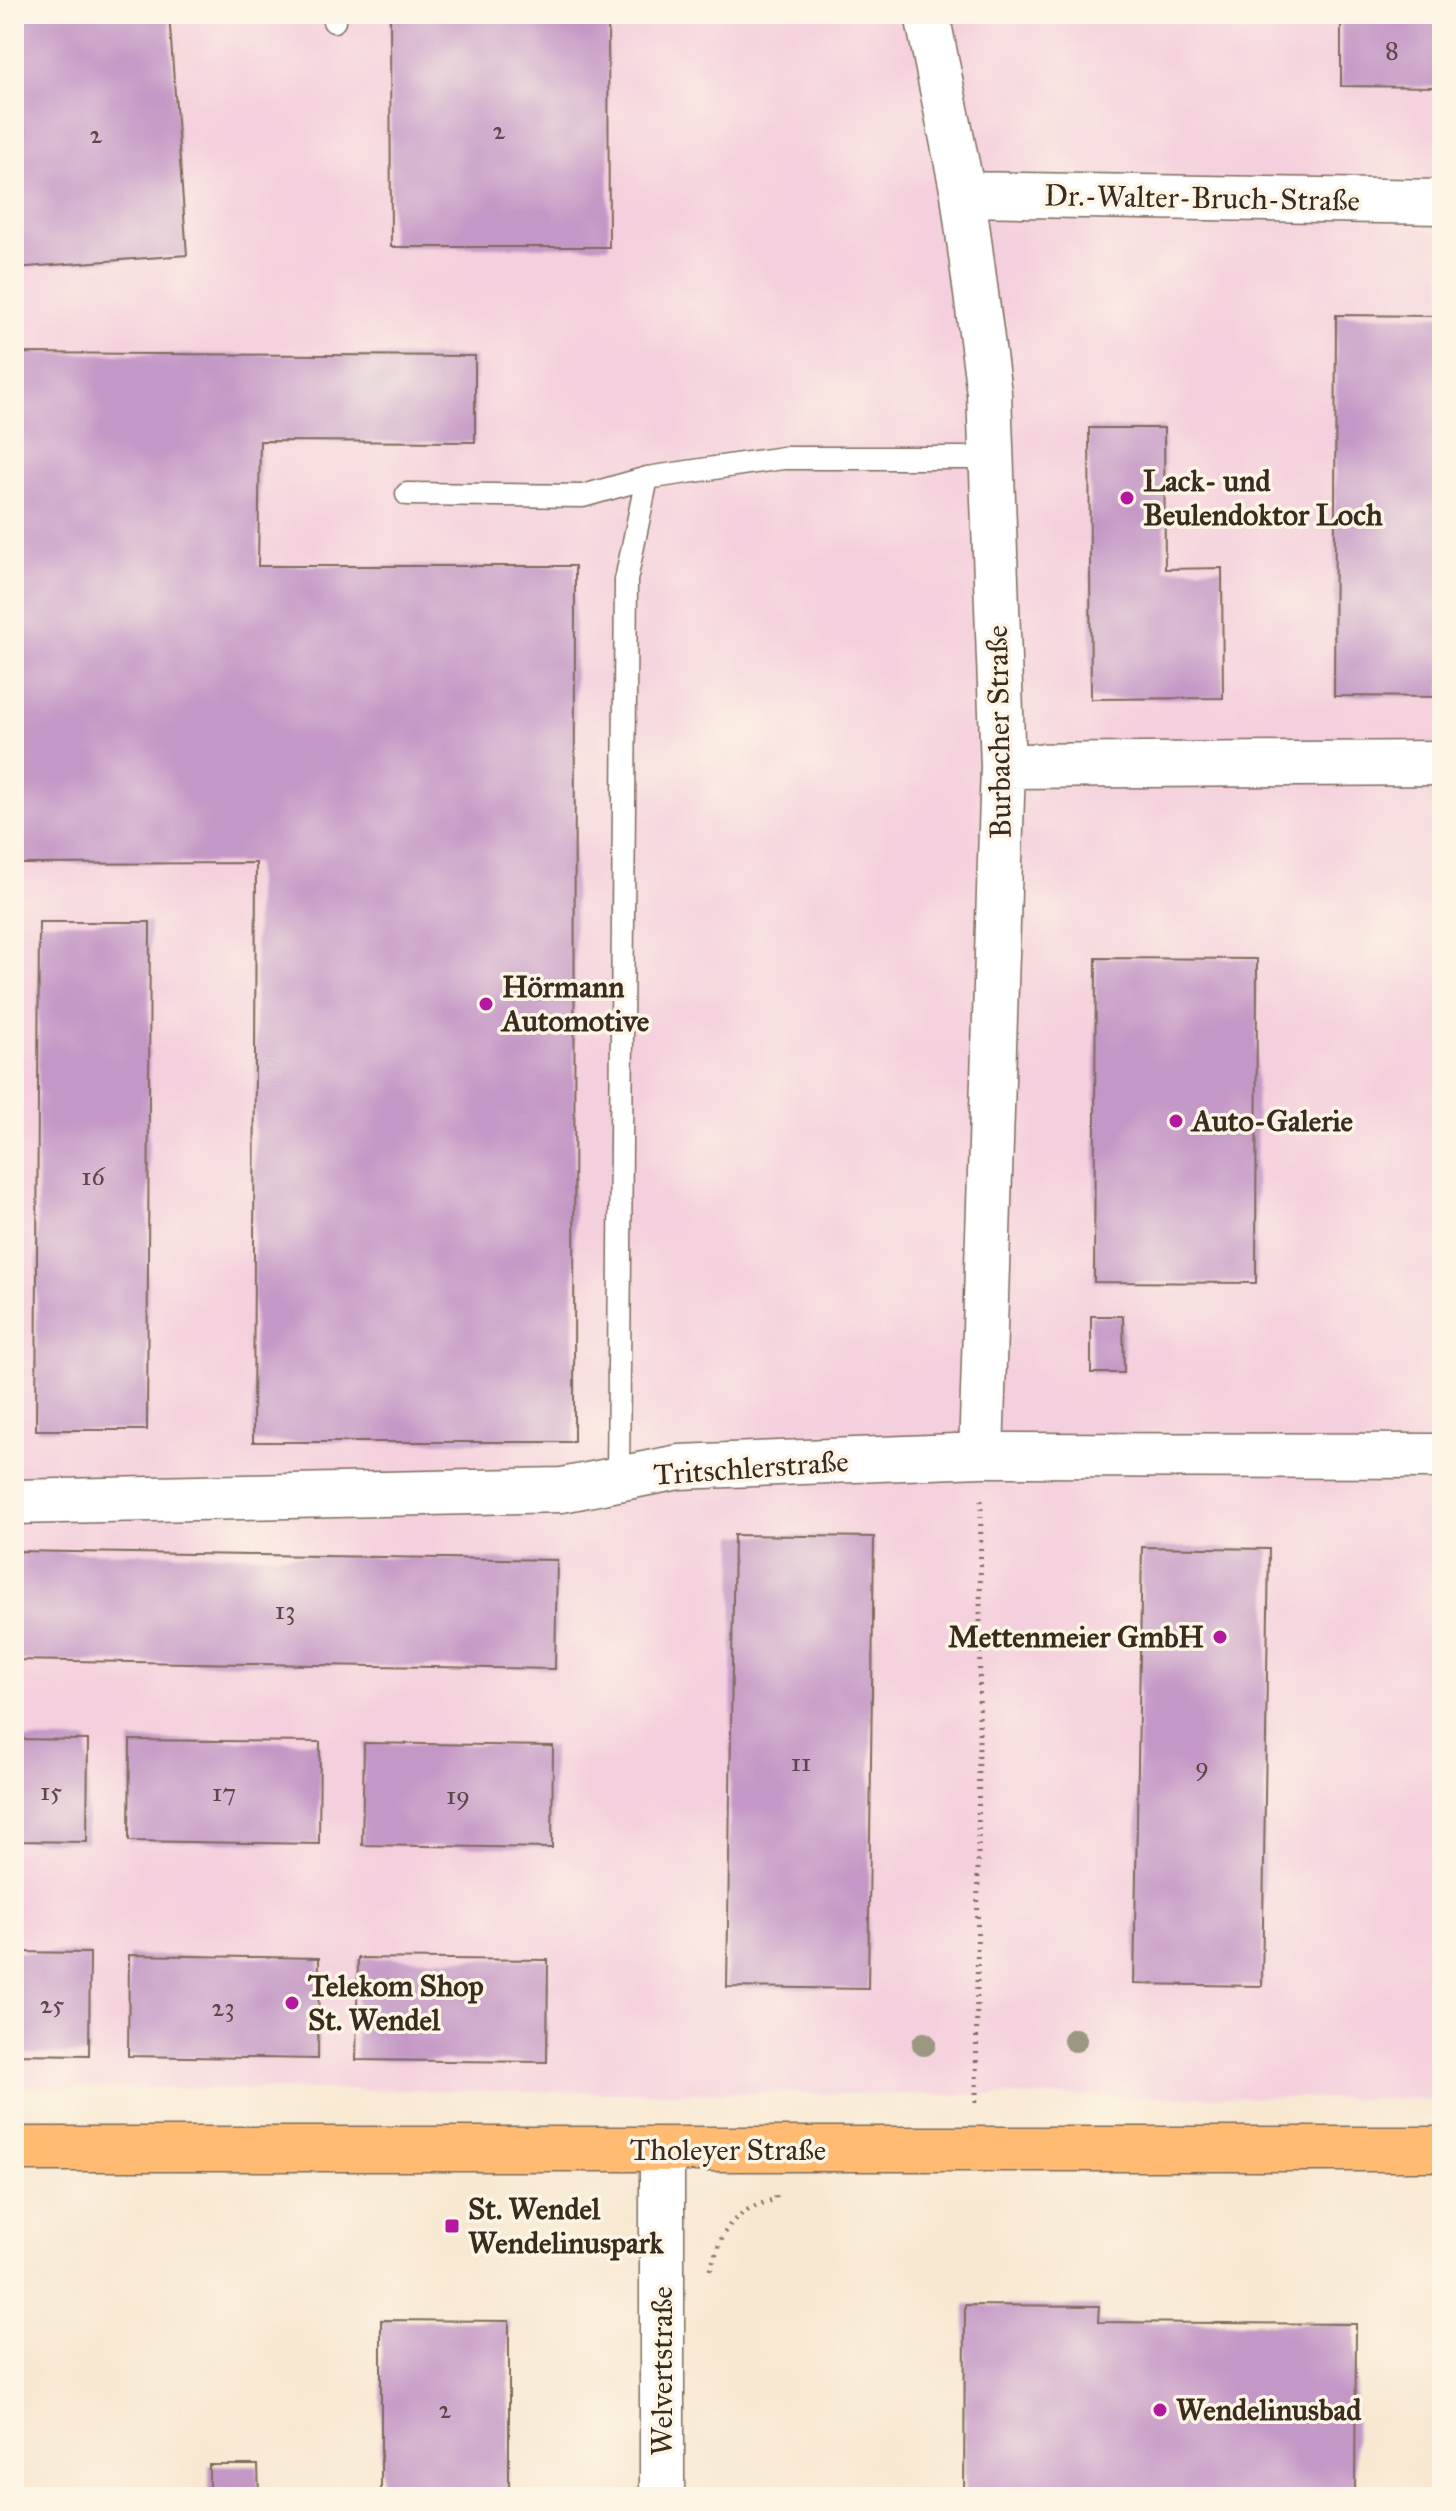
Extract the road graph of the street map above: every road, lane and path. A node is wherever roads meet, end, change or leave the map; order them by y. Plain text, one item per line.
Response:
1 (927, 14) edge
2 (963, 194) junction
3 (1442, 202) edge
4 (992, 458) junction
5 (647, 478) junction
6 (407, 494) dead end
7 (1442, 763) edge
8 (1003, 766) junction
9 (981, 1455) junction
10 (1442, 1456) edge
11 (618, 1479) junction
12 (14, 1502) edge
13 (14, 2149) edge
14 (774, 2149) junction
15 (976, 2149) junction
16 (1442, 2149) edge
17 (662, 2150) junction
18 (709, 2272) dead end
19 (662, 2497) edge

1 - 2 street, Burbacher Straße
2 - 3 street, Dr.-Walter-Bruch-Straße
2 - 4 street, Burbacher Straße
4 - 5 lane
4 - 8 street, Burbacher Straße
5 - 6 lane
5 - 11 lane
7 - 8 street
8 - 9 street, Burbacher Straße
9 - 10 street, Tritschlerstraße
9 - 11 street, Tritschlerstraße
9 - 15 path
11 - 12 street, Tritschlerstraße
13 - 17 main road, Tholeyer Straße
14 - 15 main road, Tholeyer Straße
14 - 17 main road, Tholeyer Straße
14 - 18 path
15 - 16 main road, Tholeyer Straße
17 - 19 street, Welvertstraße

